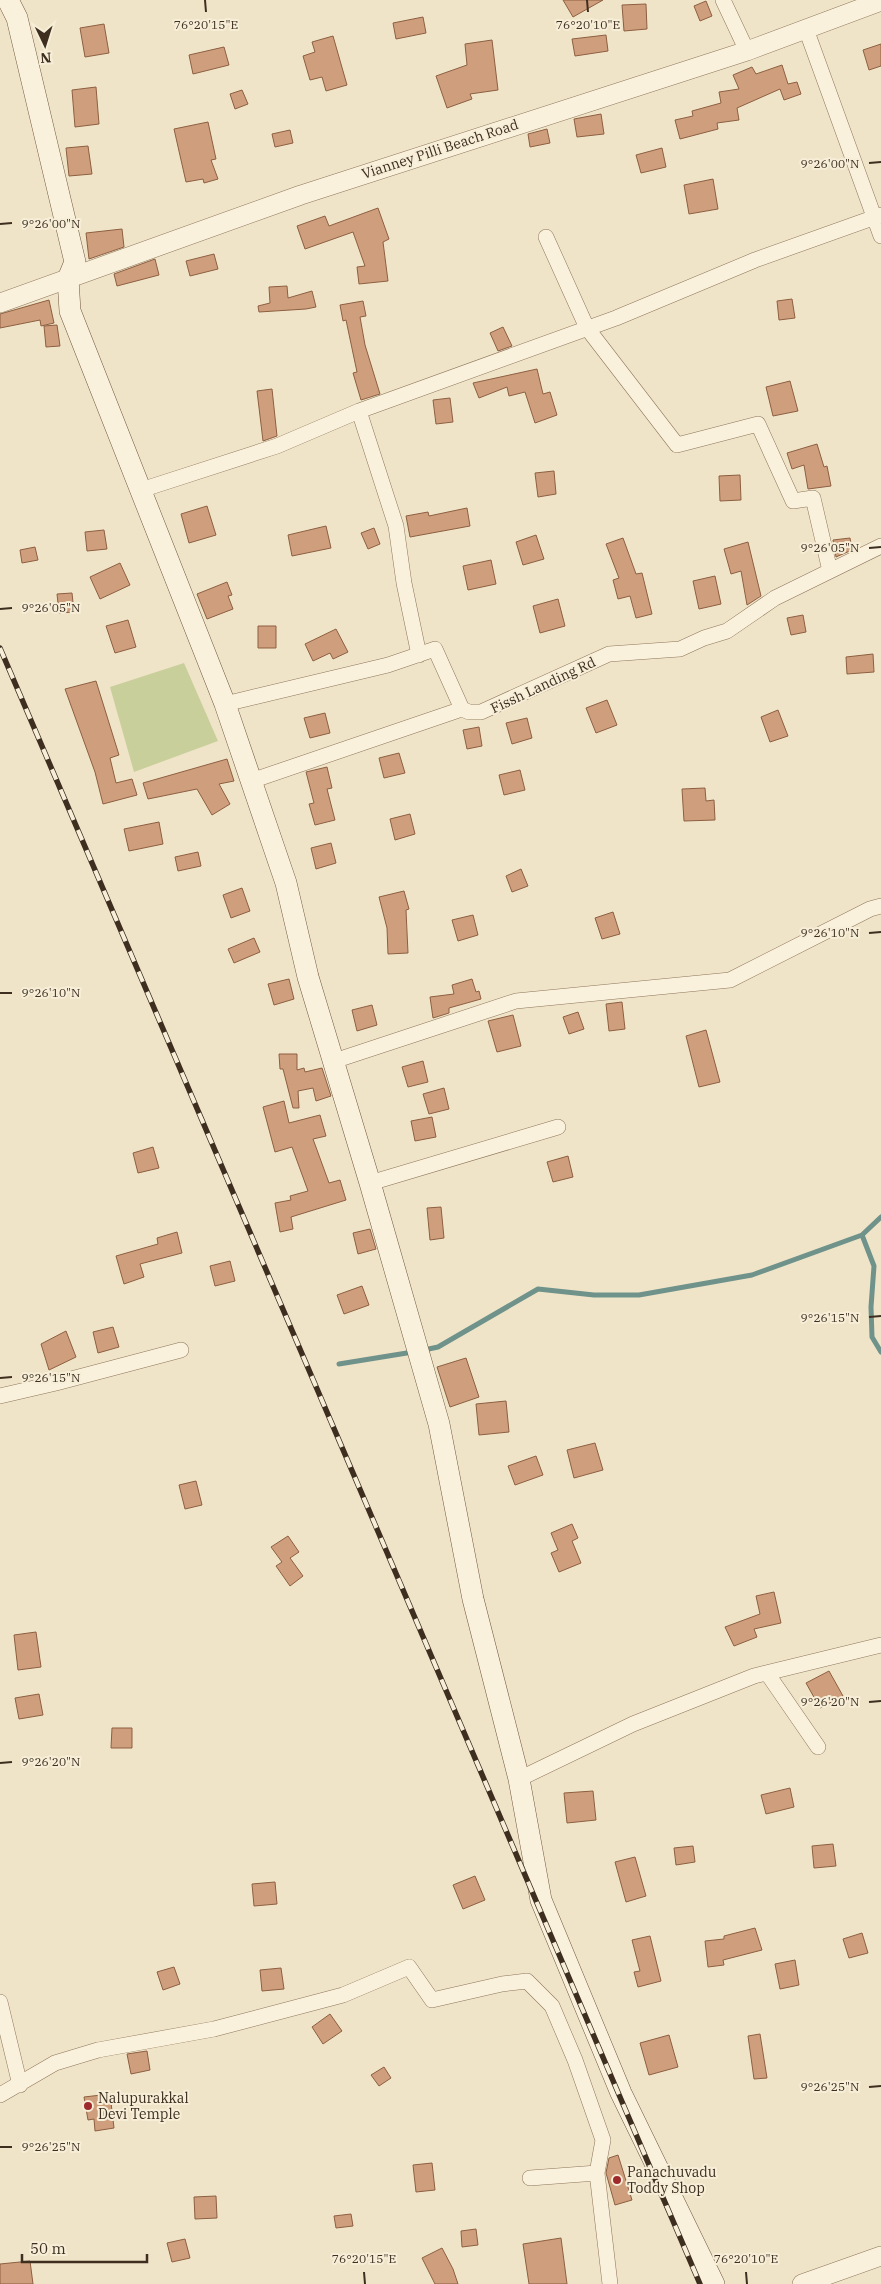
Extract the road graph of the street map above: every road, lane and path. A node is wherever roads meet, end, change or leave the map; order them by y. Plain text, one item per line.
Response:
1 (8, 0) edge
2 (723, 0) edge
3 (881, 1) edge
4 (806, 29) junction
5 (747, 51) junction
6 (878, 216) edge
7 (881, 236) edge
8 (546, 237) dead end
9 (68, 279) junction
10 (0, 303) edge
11 (587, 328) junction
12 (359, 411) junction
13 (141, 490) junction
14 (881, 546) edge
15 (830, 571) junction
16 (419, 655) junction
17 (225, 704) junction
18 (462, 709) junction
19 (251, 781) junction
20 (881, 906) edge
21 (334, 1060) junction
22 (558, 1127) dead end
23 (370, 1183) junction
24 (182, 1350) dead end
25 (0, 1396) edge
26 (881, 1645) edge
27 (767, 1673) junction
28 (818, 1747) dead end
29 (520, 1778) junction
30 (0, 2002) edge
31 (20, 2085) junction
32 (0, 2095) edge
33 (597, 2173) junction
34 (530, 2178) dead end
35 (881, 2256) edge
36 (610, 2284) edge
37 (714, 2284) edge
38 (802, 2284) edge

1 - 9 main road
2 - 5 street
3 - 4 street, Vianney Pilli Beach Road
4 - 5 street, Vianney Pilli Beach Road
4 - 6 street
5 - 9 street, Vianney Pilli Beach Road
6 - 7 street
6 - 11 street
8 - 11 street
9 - 10 street, Vianney Pilli Beach Road
9 - 13 main road
11 - 12 street
11 - 15 street
12 - 13 street
12 - 16 street
13 - 17 main road
14 - 15 street, Fissh Landing Rd
15 - 18 street, Fissh Landing Rd
16 - 17 street
16 - 18 street
17 - 19 main road
18 - 19 street
19 - 21 main road
20 - 21 street
21 - 23 main road
22 - 23 street
23 - 29 main road
24 - 25 street
26 - 27 street
27 - 28 street
27 - 29 street
29 - 37 main road
30 - 31 street
31 - 32 street
31 - 33 street
33 - 34 street
33 - 36 street
35 - 38 street

